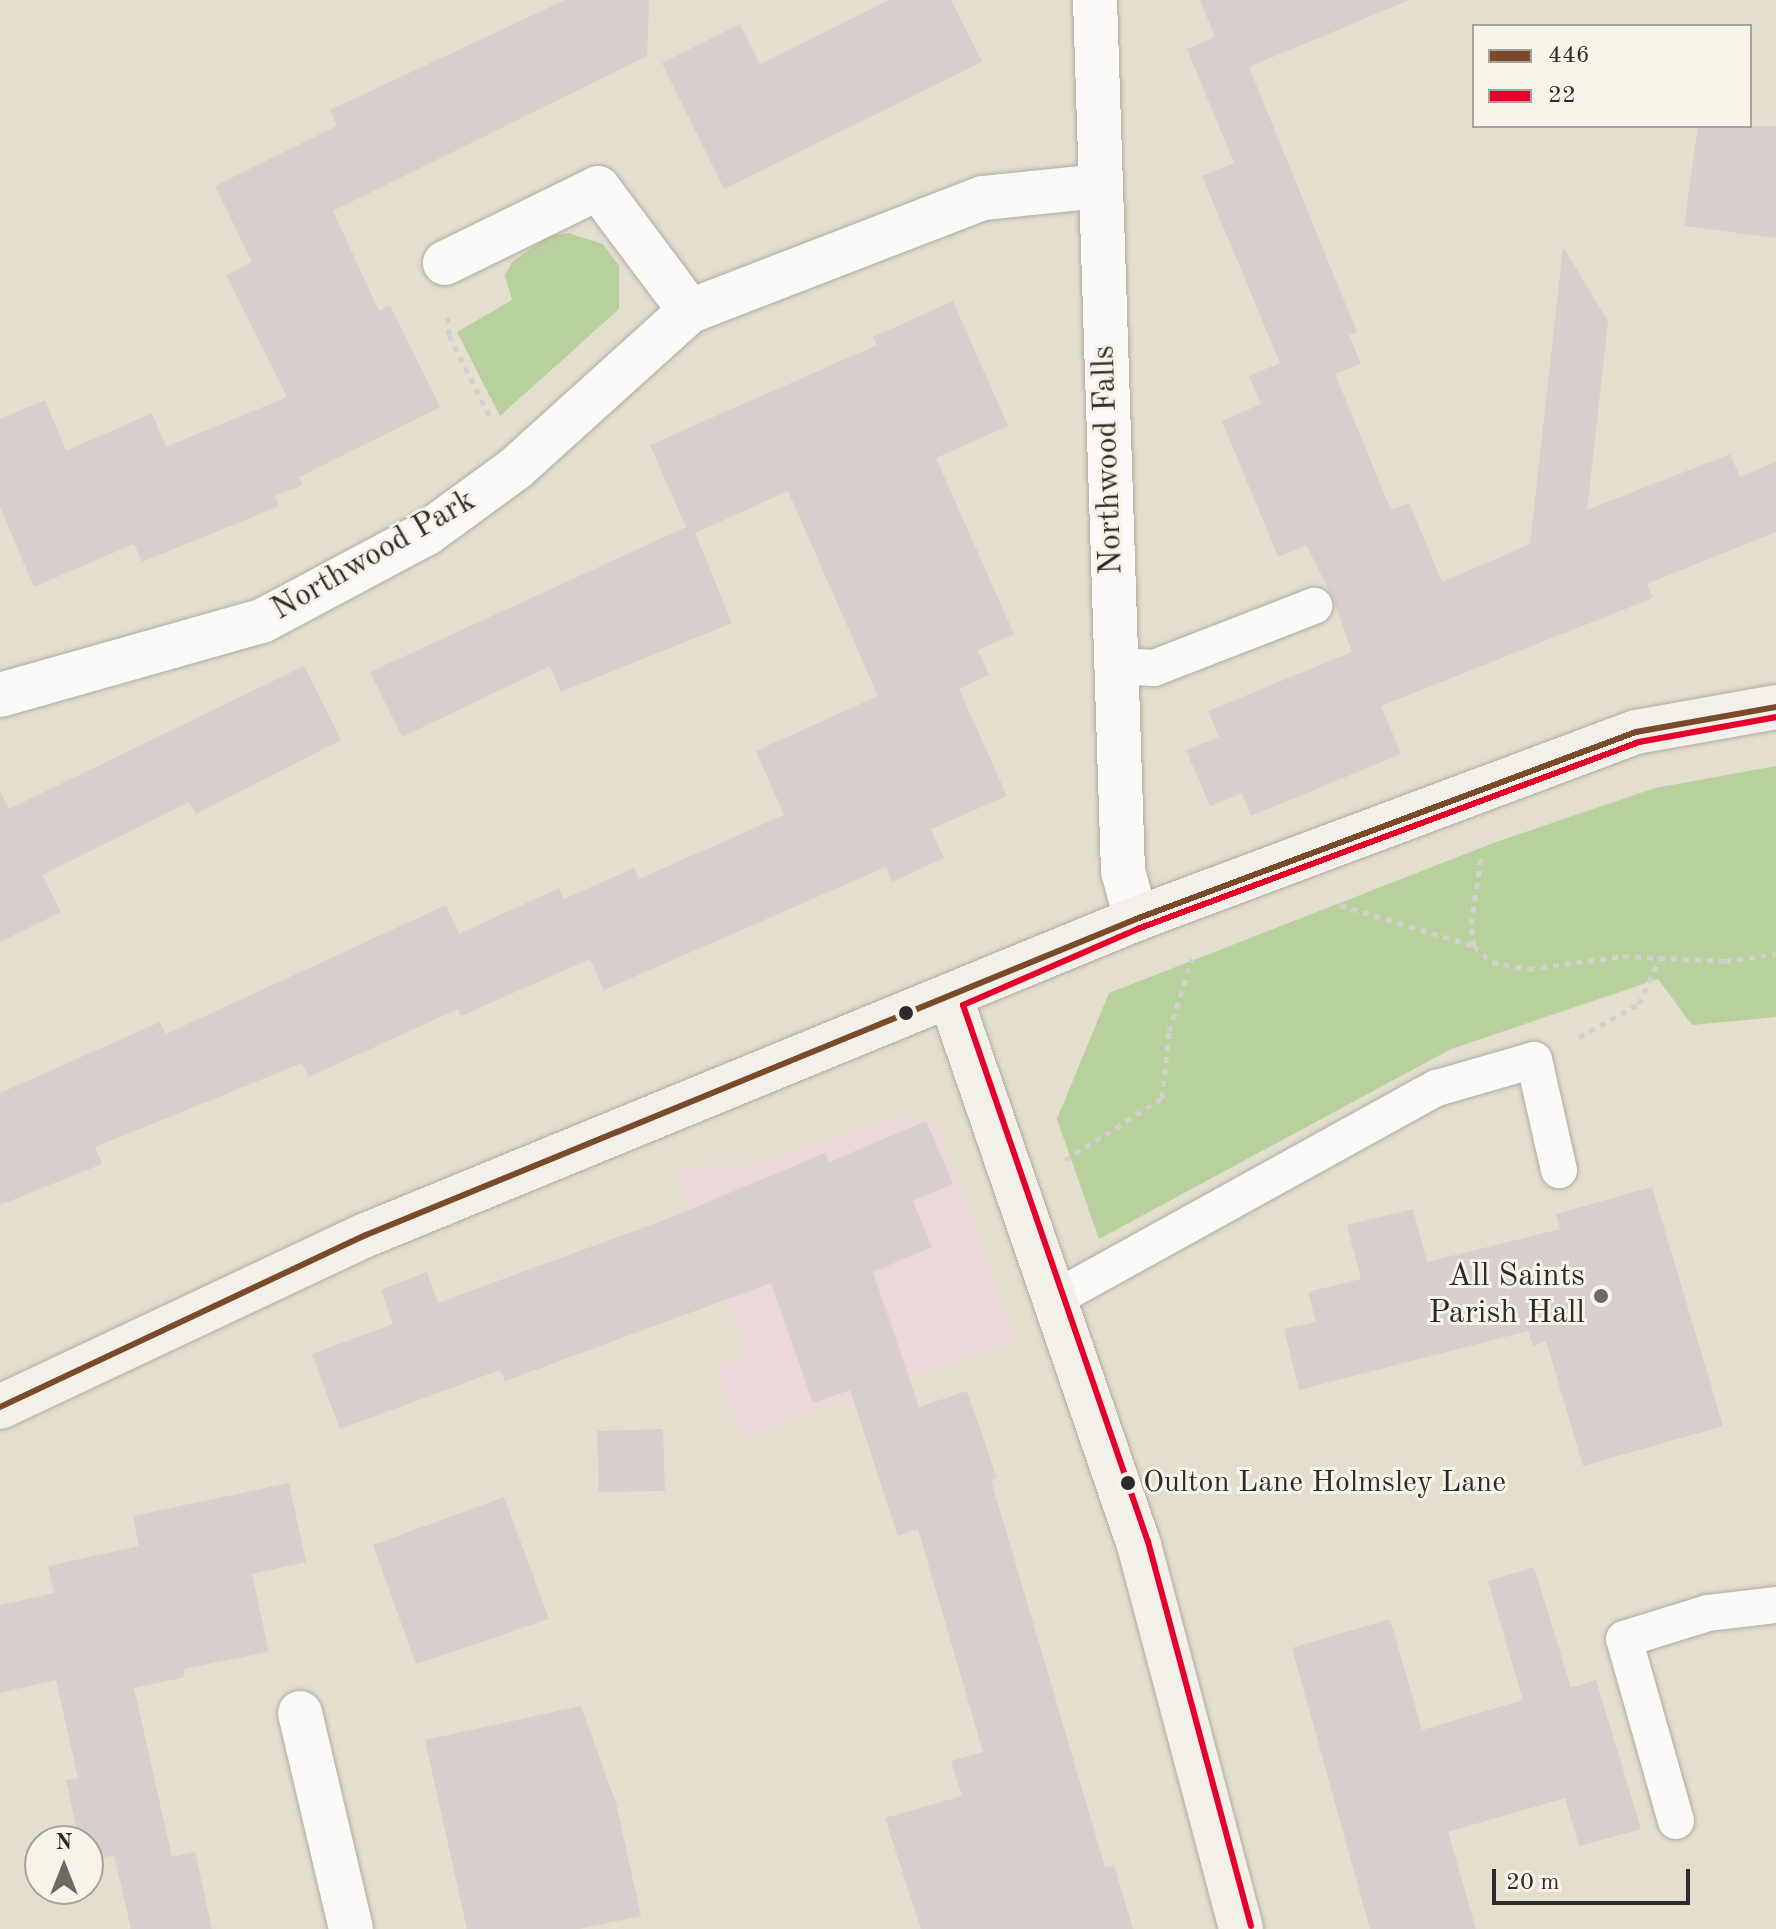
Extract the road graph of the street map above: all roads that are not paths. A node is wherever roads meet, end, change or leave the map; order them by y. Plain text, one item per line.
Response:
1 (1095, 0) edge
2 (1100, 186) junction
3 (445, 263) road end
4 (690, 311) junction
5 (1314, 606) dead end
6 (1116, 666) junction
7 (0, 695) edge
8 (1776, 707) edge
9 (1136, 919) junction
10 (951, 999) junction
11 (1559, 1170) dead end
12 (1054, 1299) junction
13 (0, 1407) edge
14 (1776, 1605) edge
15 (300, 1713) dead end
16 (1676, 1821) dead end
17 (351, 1929) edge
18 (1241, 1929) edge

1 - 2 street, Northwood Falls
2 - 4 street, Northwood Park
2 - 6 street, Northwood Falls
3 - 4 street
4 - 7 street, Northwood Park
5 - 6 lane
6 - 9 street, Northwood Falls
8 - 9 street
9 - 10 street
10 - 12 street
10 - 13 street
11 - 12 lane
12 - 18 street
14 - 16 lane
15 - 17 street

